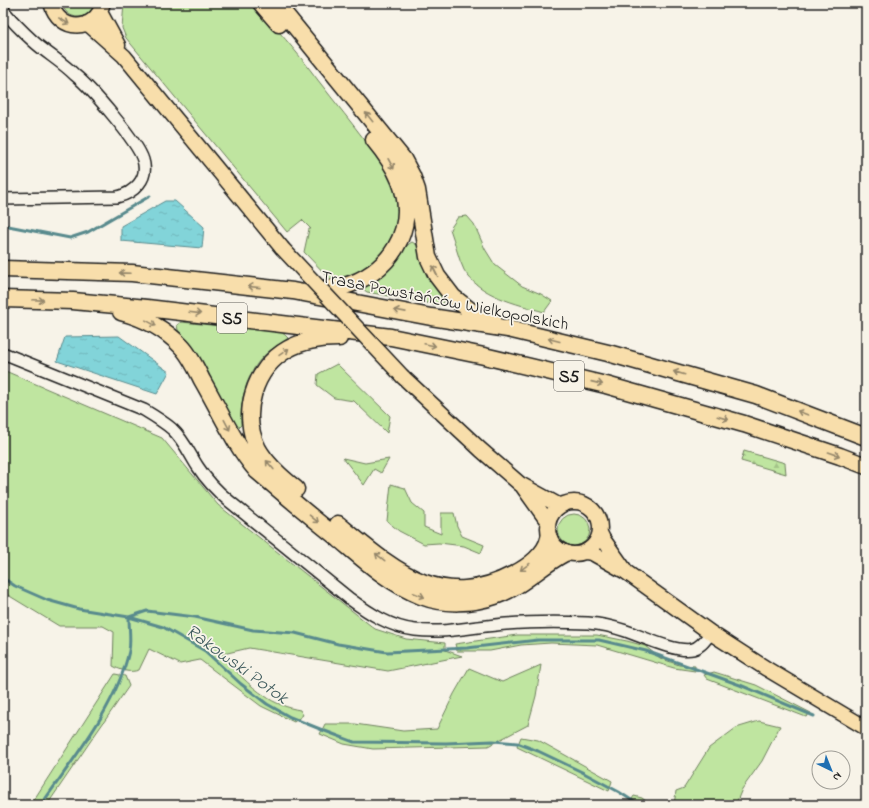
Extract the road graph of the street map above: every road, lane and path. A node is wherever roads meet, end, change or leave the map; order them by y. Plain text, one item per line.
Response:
1 (51, 3) edge
2 (261, 3) edge
3 (276, 3) edge
4 (102, 8) edge
5 (3, 10) edge
6 (87, 24) junction
7 (124, 56) junction
8 (3, 199) edge
9 (3, 269) edge
10 (293, 291) junction
11 (3, 299) edge
12 (73, 301) junction
13 (508, 328) junction
14 (392, 337) junction
15 (3, 353) edge
16 (866, 437) edge
17 (866, 466) edge
18 (520, 484) junction
19 (560, 506) junction
20 (548, 522) junction
21 (600, 533) junction
22 (549, 538) junction
23 (586, 552) junction
24 (565, 553) junction
25 (626, 572) junction
26 (711, 633) junction
27 (866, 728) edge

1 -> 6 main road
2 -> 10 highway
13 -> 3 highway
4 - 6 main road
4 - 7 main road
5 - 8 street
6 - 7 main road
7 - 18 main road, bridge
10 -> 9 highway, Trasa Powstańców Wielkopolskich / S5
13 -> 10 highway, Trasa Powstańców Wielkopolskich / S5
11 -> 12 highway, S5
12 -> 14 highway, S5
12 -> 24 highway
16 -> 13 highway, Trasa Powstańców Wielkopolskich / S5
14 -> 17 highway, S5
22 -> 14 highway
15 - 26 street
18 - 19 main road
18 - 20 main road
19 - 20 main road
19 - 21 main road
20 - 22 main road
21 - 23 main road
21 - 25 main road
22 - 24 main road
23 - 24 main road
23 - 25 main road
25 - 26 main road
26 - 27 main road

